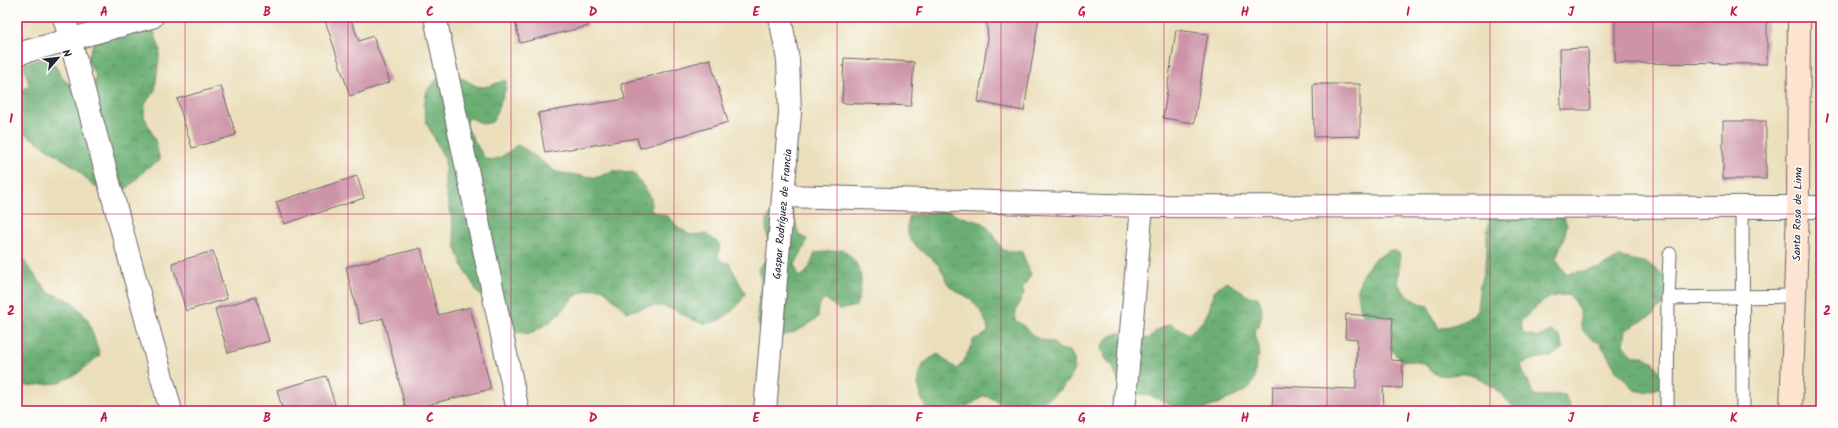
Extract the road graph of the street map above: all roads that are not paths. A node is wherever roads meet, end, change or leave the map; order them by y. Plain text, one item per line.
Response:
1 (64, 17) edge
2 (152, 17) edge
3 (435, 17) edge
4 (780, 17) edge
5 (1799, 17) edge
6 (70, 40) junction
7 (17, 54) edge
8 (784, 196) junction
9 (1142, 206) junction
10 (1821, 207) edge
11 (1742, 208) junction
12 (1798, 208) junction
13 (1670, 254) dead end
14 (1742, 296) junction
15 (1795, 296) junction
16 (1668, 298) junction
17 (171, 411) edge
18 (518, 411) edge
19 (765, 411) edge
20 (1124, 411) edge
21 (1667, 411) edge
22 (1743, 411) edge
23 (1791, 411) edge

1 - 6 street
2 - 6 street
3 - 18 street
4 - 8 street, Gaspar Rodríguez de Francia
5 - 12 street, Santa Rosa de Lima
6 - 7 street
6 - 17 street
8 - 9 street
8 - 19 street, Gaspar Rodríguez de Francia
9 - 11 street
9 - 20 street
10 - 12 street
11 - 12 street
11 - 14 lane
12 - 15 street, Santa Rosa de Lima
13 - 16 lane
14 - 15 lane
14 - 16 lane
14 - 22 lane
15 - 23 street, Santa Rosa de Lima
16 - 21 lane

